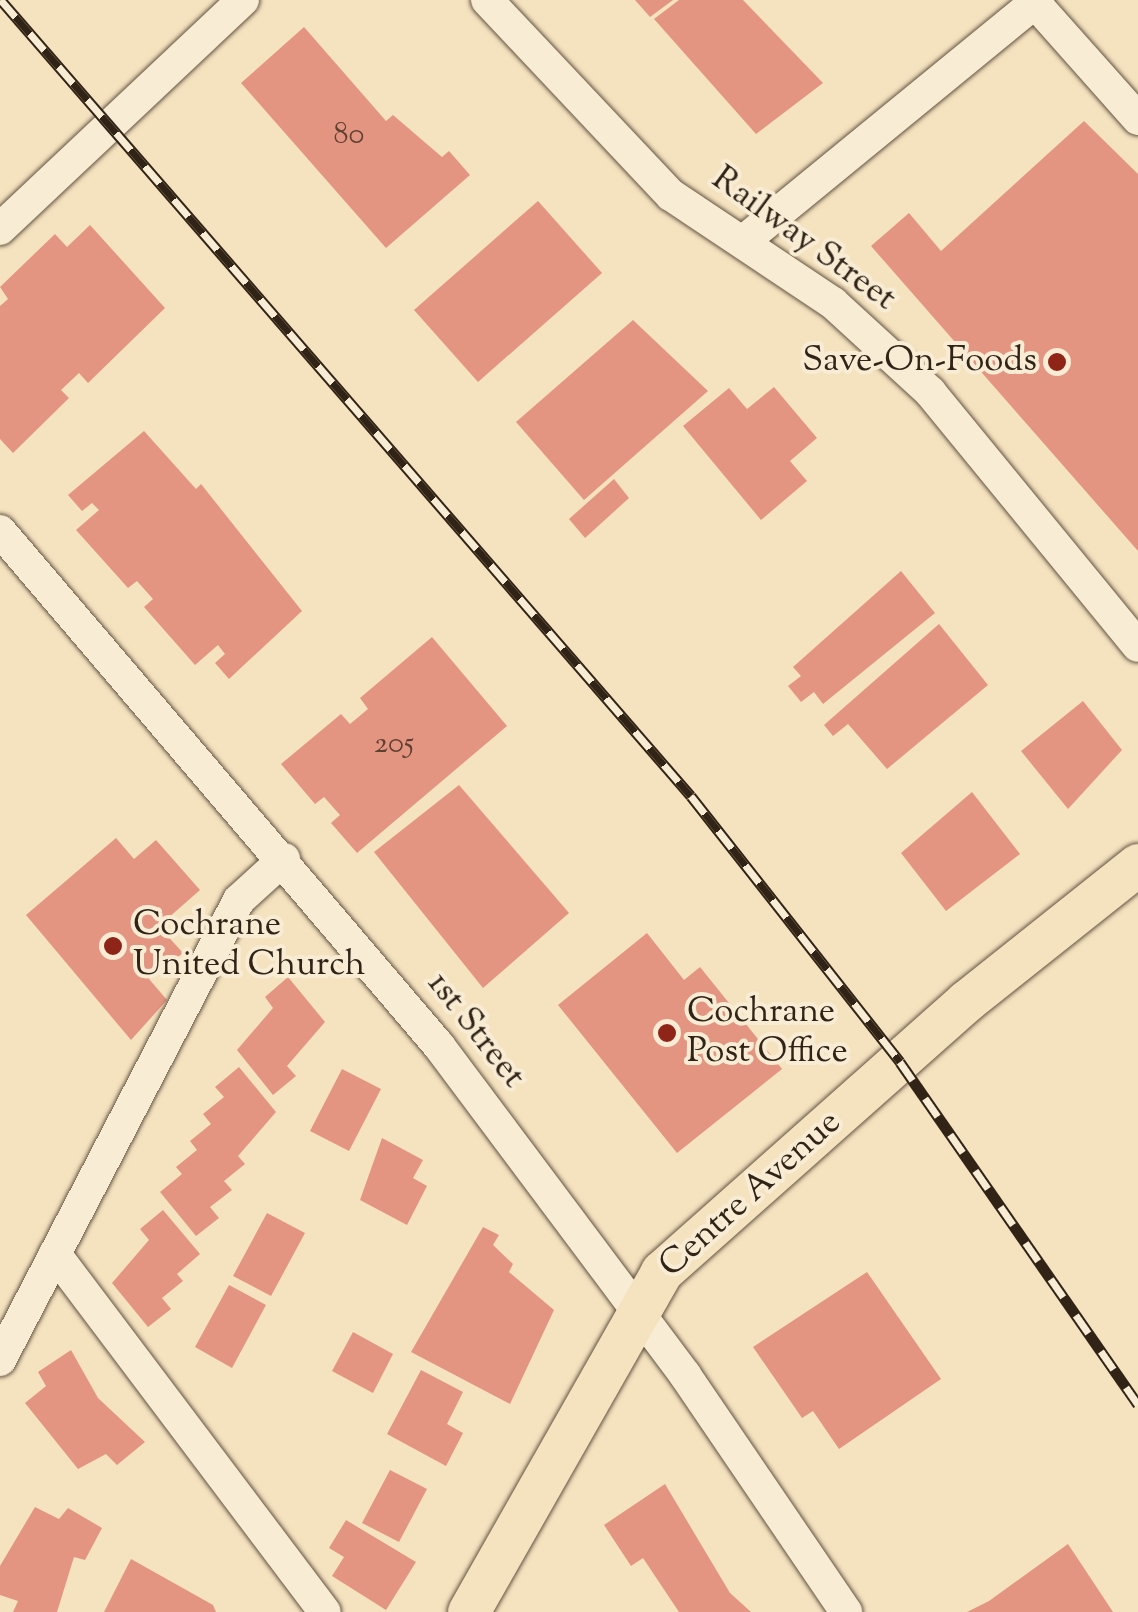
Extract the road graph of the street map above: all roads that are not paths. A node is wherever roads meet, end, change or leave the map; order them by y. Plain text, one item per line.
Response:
1 (243, 0) edge
2 (487, 0) edge
3 (1036, 1) edge
4 (1138, 119) edge
5 (0, 229) edge
6 (745, 240) junction
7 (0, 531) edge
8 (1138, 646) edge
9 (284, 859) junction
10 (1138, 865) edge
11 (56, 1254) junction
12 (637, 1308) junction
13 (0, 1360) edge
14 (325, 1612) edge
15 (469, 1612) edge
16 (846, 1612) edge

1 - 5 street
2 - 6 street, Railway Street
3 - 4 street
3 - 6 street
6 - 8 street, Railway Street
7 - 9 street, 1st Street
9 - 11 street
9 - 12 street, 1st Street
10 - 12 main road, Centre Avenue
11 - 13 street
11 - 14 street
12 - 15 main road, Centre Avenue
12 - 16 street, 1st Street

